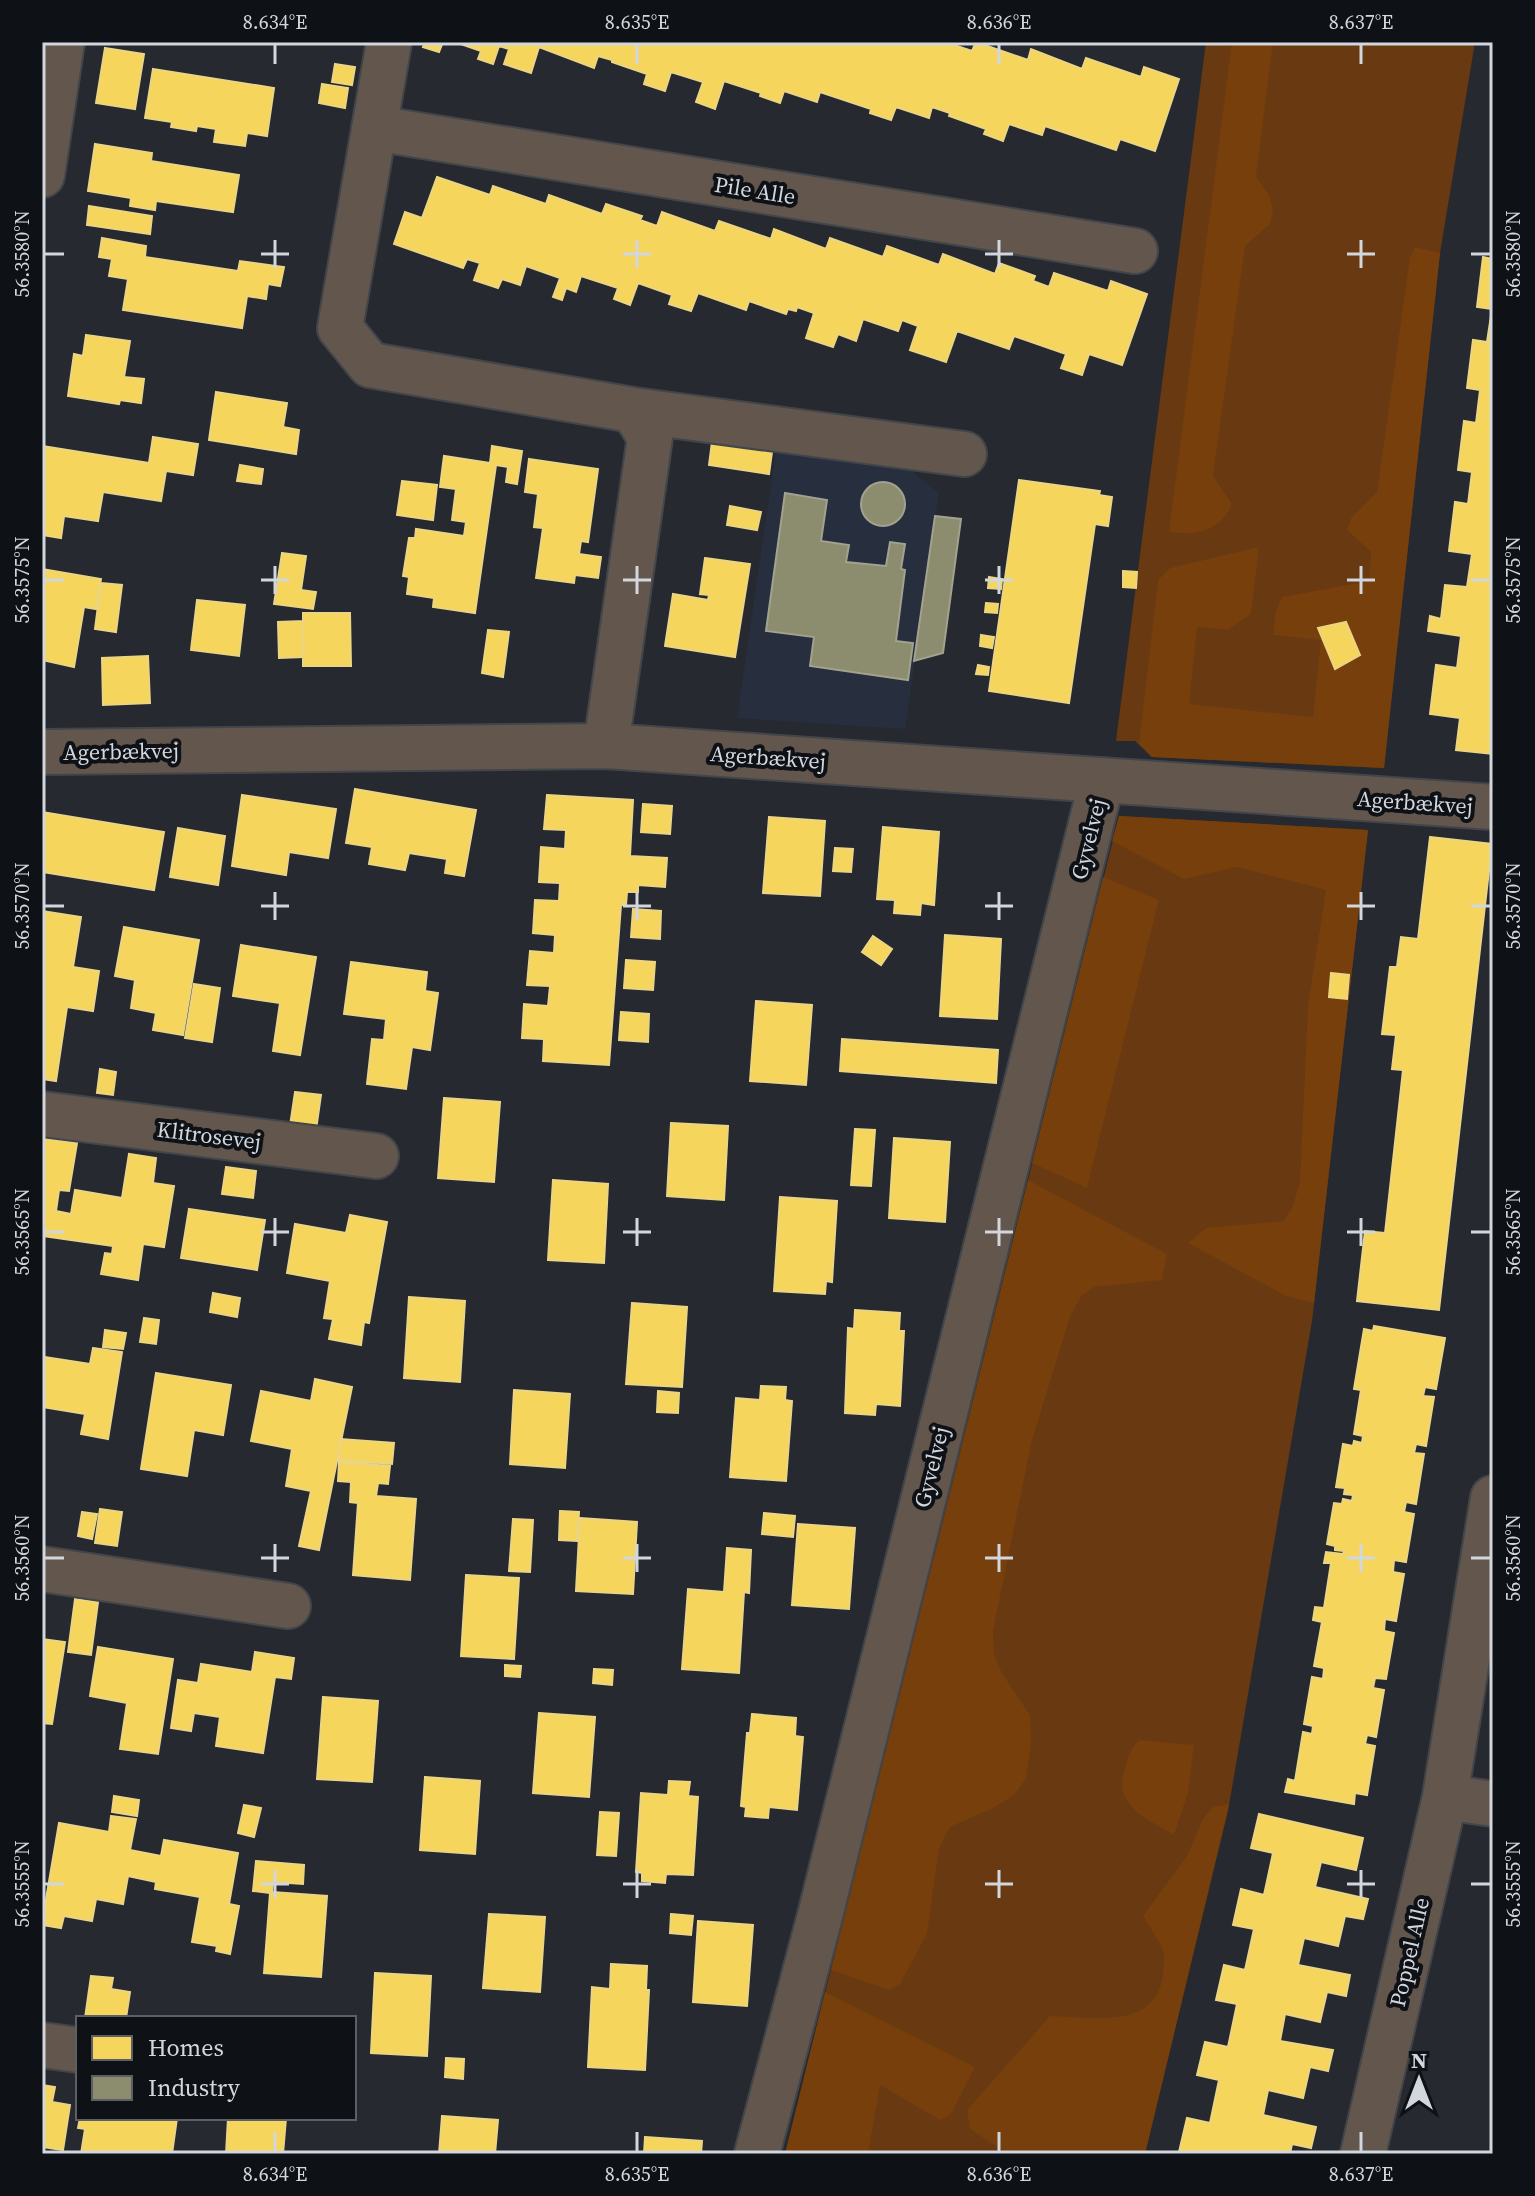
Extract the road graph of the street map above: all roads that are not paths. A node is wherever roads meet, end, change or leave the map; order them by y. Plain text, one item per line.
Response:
1 (62, 42) edge
2 (389, 42) edge
3 (374, 128) junction
4 (42, 175) edge
5 (1135, 251) dead end
6 (633, 410) junction
7 (964, 454) dead end
8 (606, 746) junction
9 (42, 752) edge
10 (1102, 780) junction
11 (1493, 807) edge
12 (42, 1114) edge
13 (376, 1156) dead end
14 (1493, 1498) edge
15 (42, 1569) edge
16 (288, 1606) dead end
17 (1445, 1797) junction
18 (1493, 1804) edge
19 (42, 2045) edge
20 (76, 2050) edge
21 (757, 2154) edge
22 (1363, 2154) edge

1 - 4 street
2 - 3 street
3 - 5 street, Pile Alle
3 - 6 street
6 - 7 street
6 - 8 street
8 - 9 street, Agerbækvej
8 - 10 street, Agerbækvej
10 - 11 street, Agerbækvej
10 - 21 street, Gyvelvej
12 - 13 street, Klitrosevej
14 - 17 street, Poppel Alle
15 - 16 street
17 - 18 street
17 - 22 street, Poppel Alle
19 - 20 street

